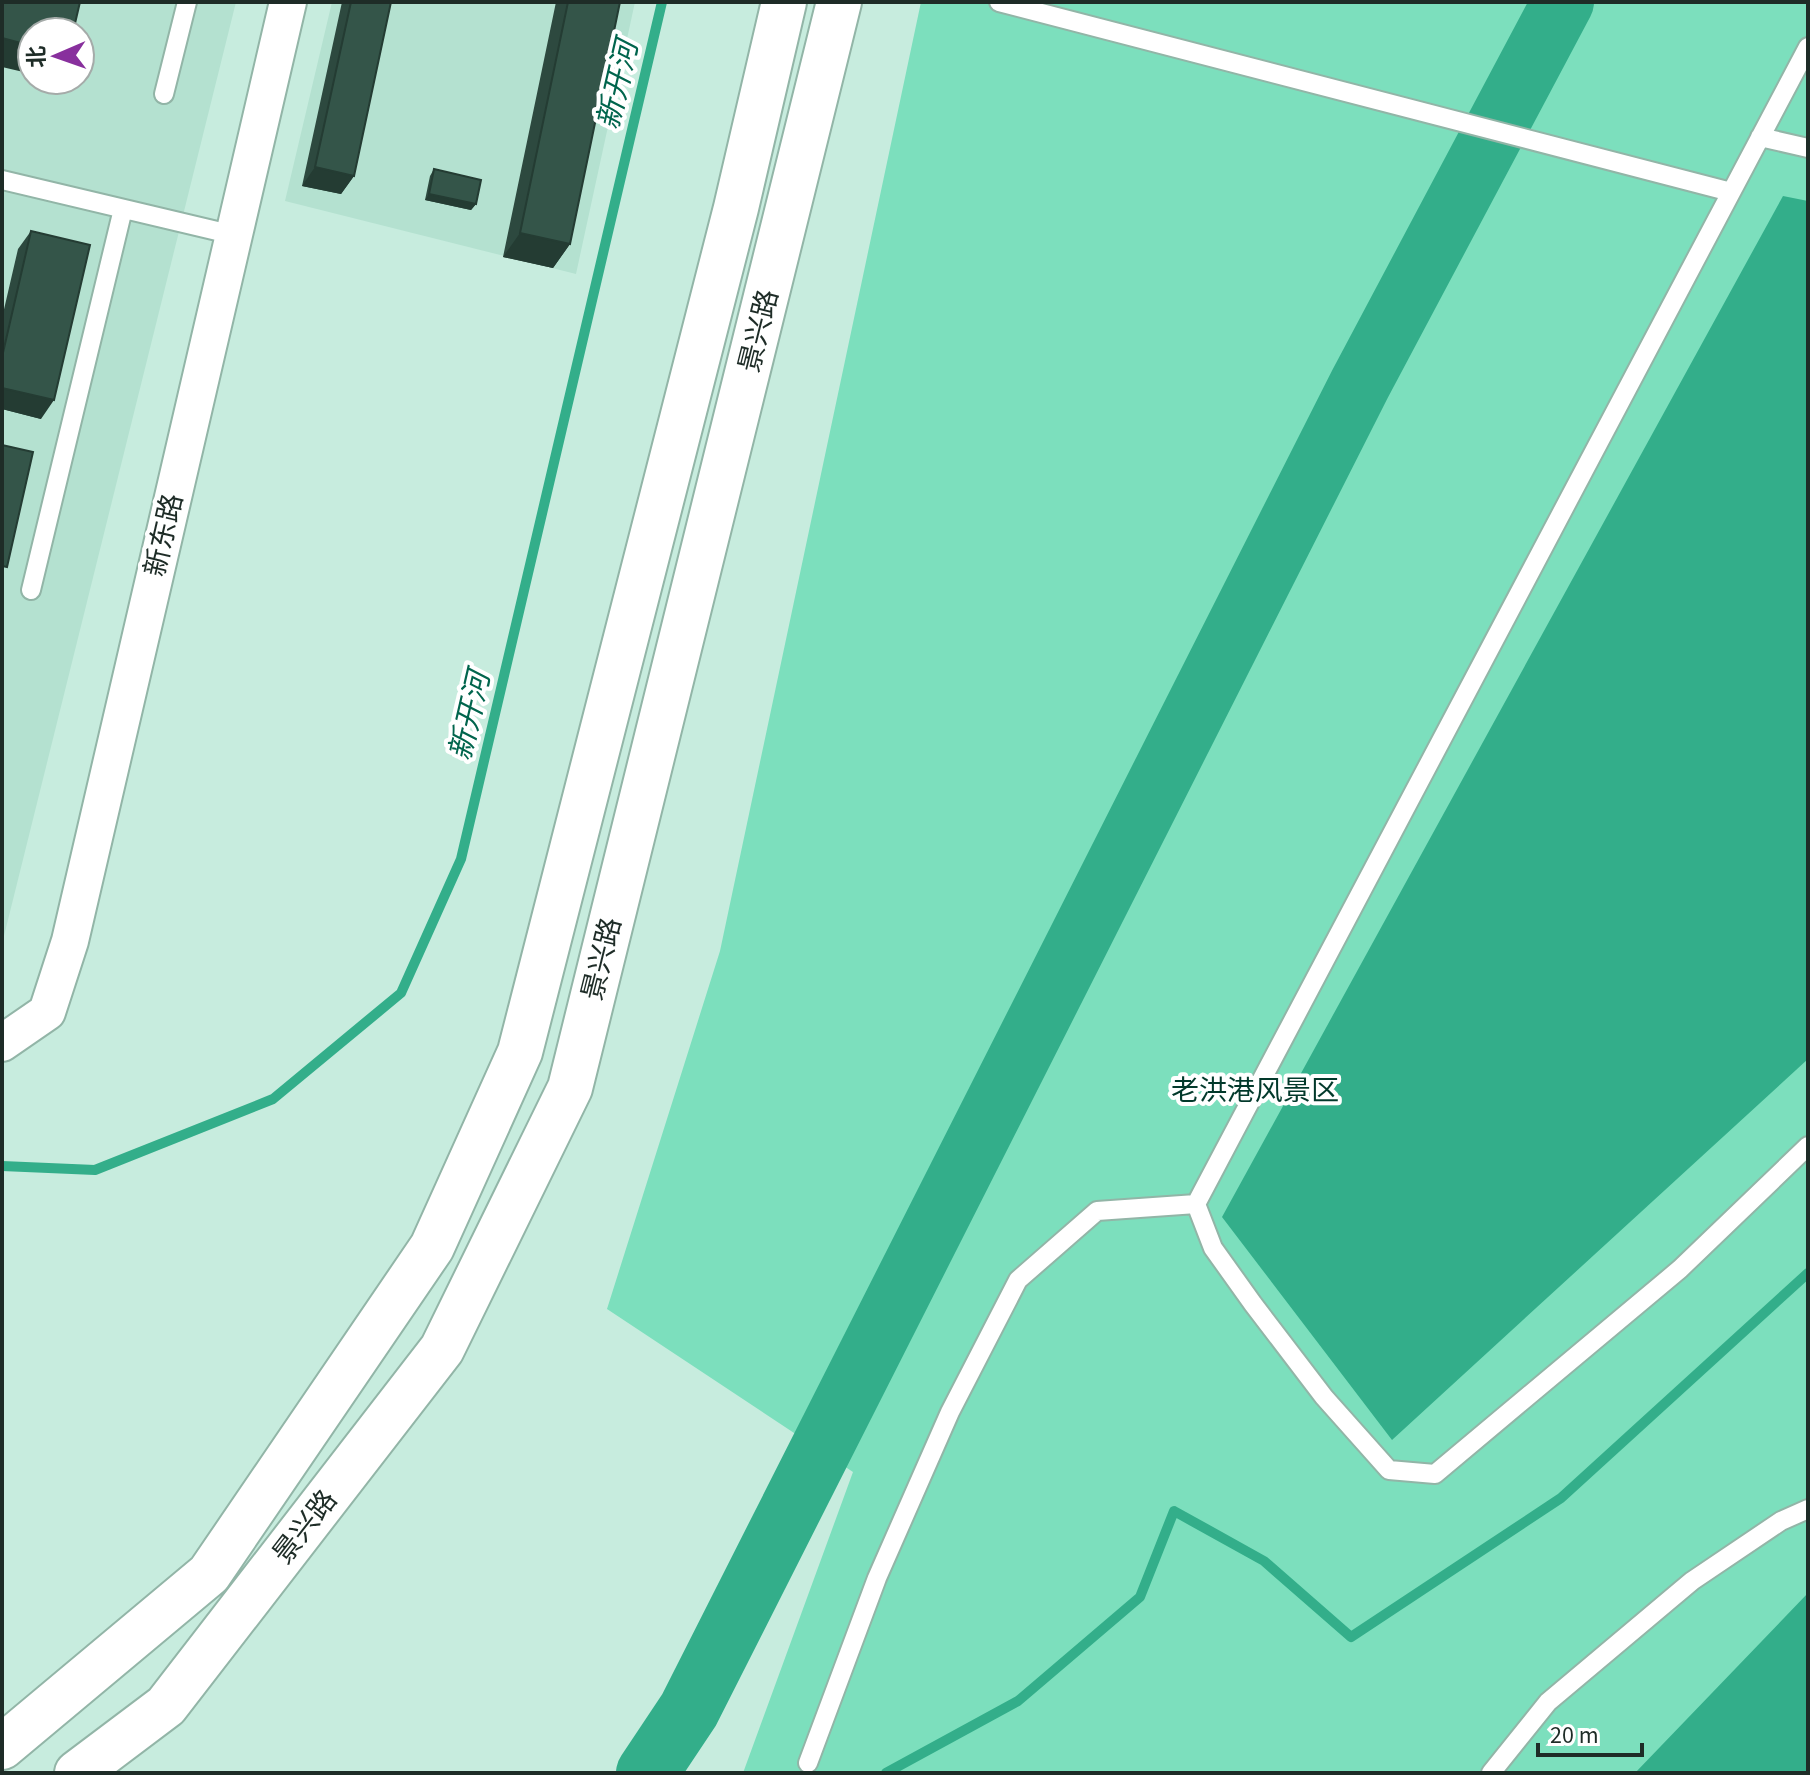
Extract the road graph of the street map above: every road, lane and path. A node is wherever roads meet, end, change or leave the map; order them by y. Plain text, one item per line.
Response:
1 (187, 2) edge
2 (288, 2) edge
3 (784, 2) edge
4 (839, 2) edge
5 (999, 2) edge
6 (1808, 47) edge
7 (164, 94) dead end
8 (1760, 137) junction
9 (1808, 148) edge
10 (2, 180) edge
11 (1731, 192) junction
12 (123, 209) junction
13 (234, 235) junction
14 (31, 590) dead end
15 (2, 1043) edge
16 (1808, 1146) edge
17 (1196, 1204) junction
18 (1808, 1509) edge
19 (2, 1747) edge
20 (808, 1763) dead end
21 (77, 1773) edge
22 (1491, 1773) edge

1 - 7 lane
2 - 13 street, 新东路
3 - 19 main road, 景兴路
4 - 21 main road, 景兴路
5 - 11 lane
6 - 8 lane
8 - 9 lane
8 - 11 lane
10 - 12 lane
11 - 17 lane
12 - 13 lane
12 - 14 lane
13 - 15 street, 新东路
16 - 17 lane
17 - 20 lane
18 - 22 lane

